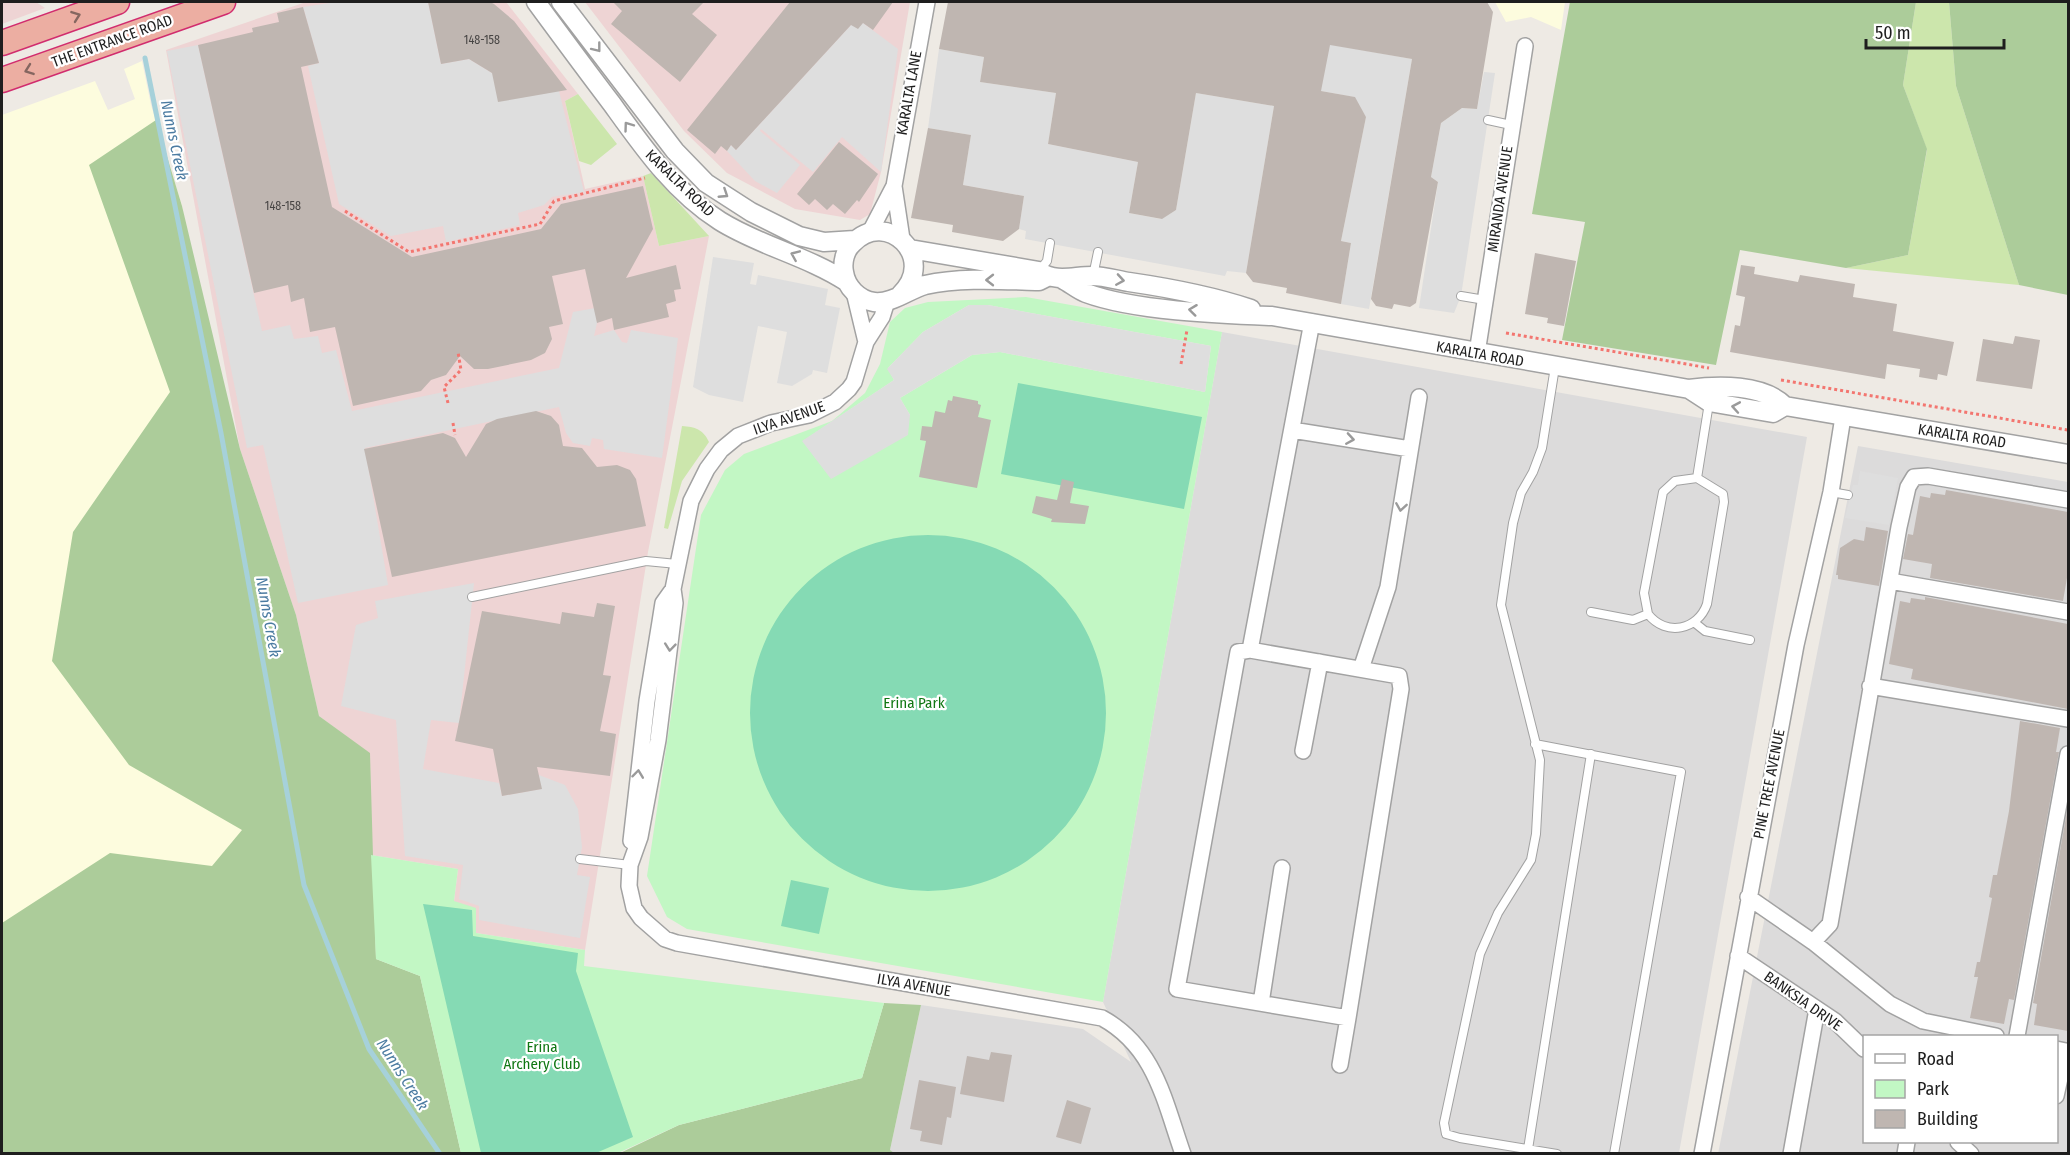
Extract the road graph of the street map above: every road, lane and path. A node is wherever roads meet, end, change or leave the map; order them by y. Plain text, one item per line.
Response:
1 (117, 2) edge
2 (223, 2) edge
3 (536, 2) edge
4 (561, 2) edge
5 (927, 2) edge
6 (2, 43) edge
7 (1524, 46) dead end
8 (2, 80) edge
9 (1488, 120) dead end
10 (1511, 124) junction
11 (648, 178) dead end
12 (894, 186) junction
13 (345, 211) dead end
14 (863, 236) junction
15 (1050, 243) dead end
16 (906, 244) junction
17 (433, 247) junction
18 (434, 252) dead end
19 (1098, 252) dead end
20 (1049, 275) junction
21 (1093, 276) junction
22 (850, 287) junction
23 (1461, 296) dead end
24 (893, 298) junction
25 (1485, 300) junction
26 (1272, 316) junction
27 (1312, 322) junction
28 (1188, 324) dead end
29 (1506, 333) dead end
30 (866, 342) junction
31 (458, 352) dead end
32 (1477, 353) junction
33 (1181, 364) dead end
34 (1556, 367) junction
35 (1720, 369) dead end
36 (1773, 379) dead end
37 (1689, 389) junction
38 (1419, 397) dead end
39 (1709, 402) junction
40 (448, 403) dead end
41 (1785, 406) junction
42 (1843, 417) junction
43 (453, 423) dead end
44 (1292, 430) junction
45 (2068, 430) edge
46 (455, 435) dead end
47 (1410, 449) junction
48 (2068, 454) edge
49 (1697, 478) junction
50 (1831, 492) junction
51 (1848, 495) dead end
52 (2068, 500) edge
53 (677, 564) junction
54 (1890, 580) junction
55 (472, 597) dead end
56 (1591, 612) dead end
57 (2068, 612) edge
58 (1648, 614) junction
59 (1695, 623) junction
60 (1750, 640) dead end
61 (1250, 650) junction
62 (1320, 662) junction
63 (1361, 669) junction
64 (1870, 686) junction
65 (2068, 719) edge
66 (1535, 744) junction
67 (1303, 751) dead end
68 (1591, 754) junction
69 (2068, 754) edge
70 (580, 859) dead end
71 (631, 859) junction
72 (1282, 868) dead end
73 (1748, 897) junction
74 (1813, 942) junction
75 (1738, 956) junction
76 (1261, 1003) junction
77 (1817, 1010) junction
78 (1348, 1018) junction
79 (1991, 1035) edge
80 (2017, 1035) edge
81 (1863, 1048) edge
82 (2058, 1049) edge
83 (1340, 1065) dead end
84 (2058, 1087) edge
85 (1959, 1143) edge
86 (1528, 1149) junction
87 (1183, 1154) edge
88 (1557, 1154) edge
89 (1614, 1154) edge
90 (1702, 1154) edge
91 (1791, 1154) edge
92 (1971, 1154) edge

6 -> 1 highway
2 -> 8 highway, THE ENTRANCE ROAD
22 -> 3 street, KARALTA ROAD
4 -> 14 street, KARALTA ROAD
5 - 12 street, KARALTA LANE
7 - 10 street, MIRANDA AVENUE
9 - 10 lane
10 - 25 street, MIRANDA AVENUE
11 - 17 path
12 - 14 street, KARALTA LANE
12 - 16 street, KARALTA LANE
13 - 17 path
14 - 16 street, KARALTA ROAD
14 - 22 street
15 - 20 lane
16 - 20 street, KARALTA ROAD
16 - 24 street
17 - 18 path
19 - 21 lane
20 - 21 street, KARALTA ROAD
20 -> 24 street, KARALTA ROAD
26 -> 20 street, KARALTA ROAD
21 -> 26 street, KARALTA ROAD
22 - 24 street, KARALTA ROAD
22 - 30 street
23 - 25 lane
24 - 30 street, ILYA AVENUE
25 - 32 street, MIRANDA AVENUE
26 - 27 street, KARALTA ROAD
27 - 32 street, KARALTA ROAD
27 - 44 street
28 - 33 path
29 - 35 path
30 - 53 street, ILYA AVENUE
31 - 40 path
32 - 34 street, KARALTA ROAD
34 - 37 street, KARALTA ROAD
34 - 66 lane
36 - 45 path
37 - 39 street, KARALTA ROAD
37 - 41 street, KARALTA ROAD
38 - 47 street
41 -> 39 street, KARALTA ROAD
39 - 49 lane
41 - 42 street, KARALTA ROAD
42 - 48 street, KARALTA ROAD
42 - 50 street, PINE TREE AVENUE
43 - 46 path
44 -> 47 street
44 - 61 street
47 -> 63 street
49 - 58 lane
49 - 59 lane
50 - 51 lane
50 - 73 street, PINE TREE AVENUE
52 - 54 street
53 - 55 lane
53 - 71 street, ILYA AVENUE
54 - 57 street
54 - 64 street
56 - 58 lane
58 - 59 lane
59 - 60 lane
61 - 62 street
61 - 76 street
62 - 63 street
62 - 67 street
63 - 78 street
64 - 65 street
64 - 74 street
66 - 68 lane
66 - 86 lane
68 - 86 lane
68 - 89 lane
69 - 80 street
70 - 71 lane
71 - 87 street, ILYA AVENUE
72 - 76 street
73 - 74 street
73 - 75 street, PINE TREE AVENUE
74 - 79 street
75 - 77 street, BANKSIA DRIVE
75 - 90 street, PINE TREE AVENUE
76 - 78 street
77 - 81 street, BANKSIA DRIVE
77 - 91 street
78 - 83 street
82 - 84 street
85 - 92 street
86 - 88 lane

